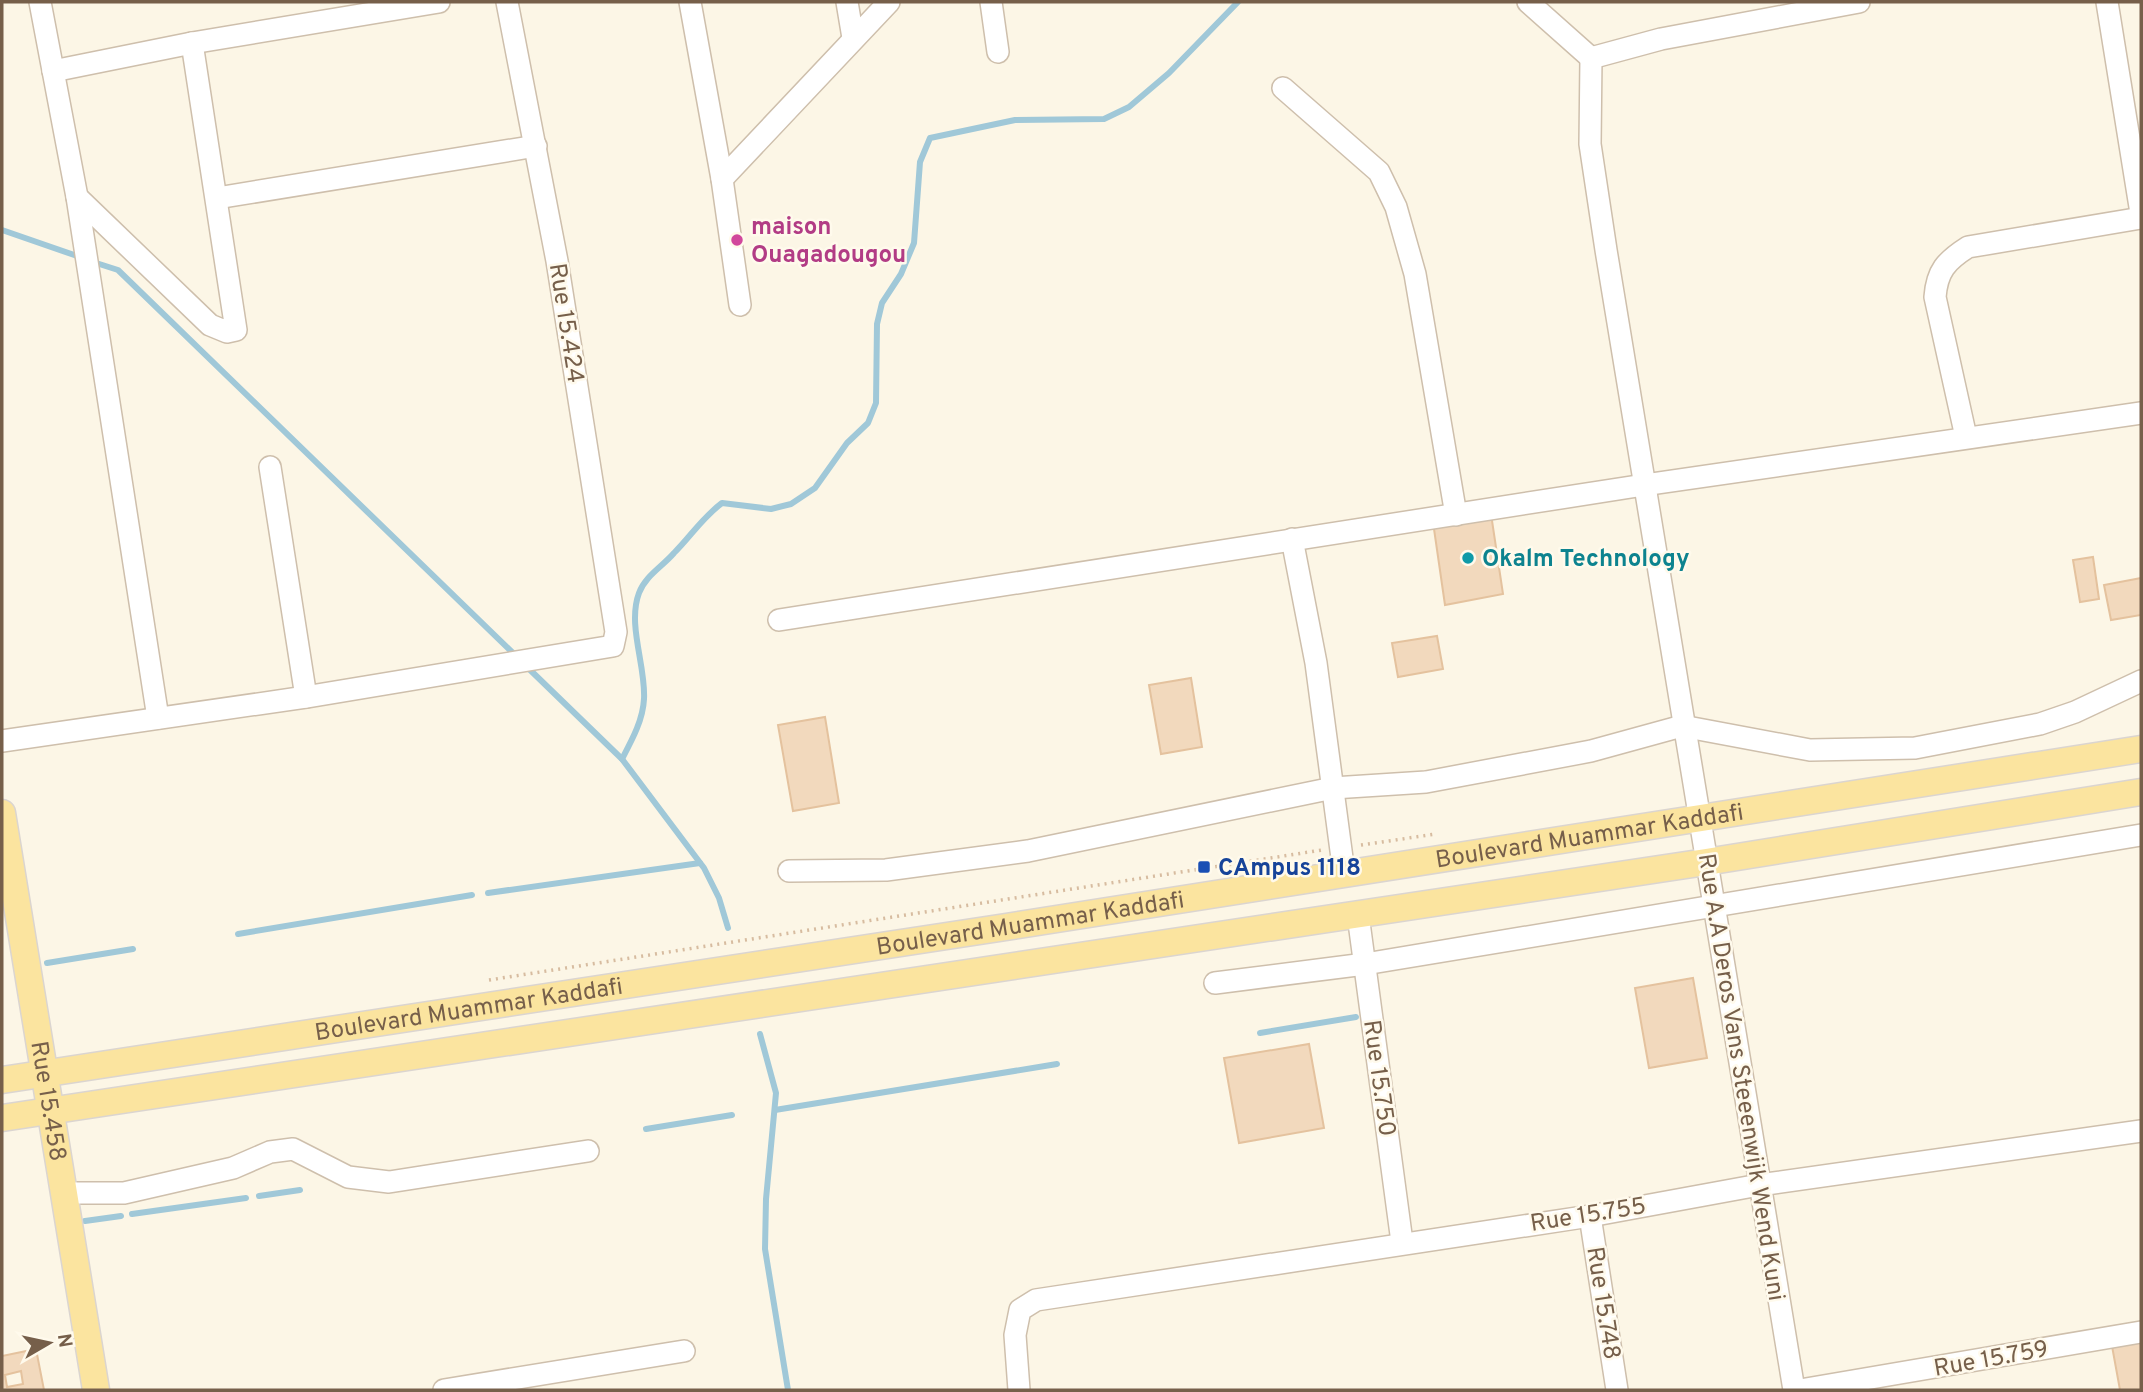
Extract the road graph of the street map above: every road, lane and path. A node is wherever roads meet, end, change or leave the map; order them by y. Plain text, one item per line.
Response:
1 (40, 2) edge
2 (439, 2) edge
3 (508, 2) edge
4 (690, 2) edge
5 (847, 2) edge
6 (889, 2) edge
7 (991, 2) edge
8 (1528, 2) edge
9 (1859, 2) edge
10 (2107, 2) edge
11 (1749, 11) edge
12 (853, 38) junction
13 (192, 43) junction
14 (998, 52) dead end
15 (1591, 58) junction
16 (53, 71) junction
17 (1283, 88) dead end
18 (536, 146) junction
19 (722, 179) junction
20 (77, 197) junction
21 (217, 198) junction
22 (2141, 216) edge
23 (740, 305) dead end
24 (2141, 413) edge
25 (1966, 437) junction
26 (270, 467) dead end
27 (1644, 485) junction
28 (1457, 515) junction
29 (1292, 539) junction
30 (779, 620) dead end
31 (2141, 681) edge
32 (306, 697) junction
33 (158, 718) junction
34 (1682, 726) junction
35 (2, 741) edge
36 (2141, 749) edge
37 (1333, 788) junction
38 (2141, 792) edge
39 (2, 813) edge
40 (1699, 820) junction
41 (2141, 835) edge
42 (1706, 862) junction
43 (789, 872) dead end
44 (1344, 873) junction
45 (1713, 907) junction
46 (1358, 915) junction
47 (1364, 964) junction
48 (1215, 983) dead end
49 (47, 1072) junction
50 (2, 1080) edge
51 (52, 1110) junction
52 (2, 1118) edge
53 (2141, 1131) edge
54 (588, 1151) dead end
55 (1759, 1185) junction
56 (65, 1193) junction
57 (1590, 1216) junction
58 (1402, 1242) junction
59 (2141, 1332) edge
60 (684, 1351) dead end
61 (563, 1380) edge
62 (96, 1390) edge
63 (444, 1390) edge
64 (1019, 1390) edge
65 (1617, 1390) edge
66 (1794, 1390) edge
67 (1800, 1390) edge

1 - 16 street
2 - 13 street
3 - 18 street, Rue 15.424
4 - 19 street
5 - 12 street
6 - 12 street
7 - 14 street
8 - 15 street
9 - 11 street
10 - 22 street
11 - 15 street
12 - 19 street
13 - 16 street
13 - 21 street
15 - 27 street, Rue A.A Deros Vans Steeenwijk Wend Kuni
16 - 20 street
17 - 28 street
18 - 21 street
18 - 32 street, Rue 15.424
19 - 23 street
20 - 21 street
20 - 33 street
22 - 25 street
24 - 25 street
25 - 27 street
26 - 32 street
27 - 28 street
27 - 34 street, Rue A.A Deros Vans Steeenwijk Wend Kuni
28 - 29 street
29 - 30 street
29 - 37 street
31 - 34 street
32 - 33 street
33 - 35 street
34 - 37 street
34 - 40 street, Rue A.A Deros Vans Steeenwijk Wend Kuni
36 - 40 main road, Boulevard Muammar Kaddafi
37 - 43 street
37 - 44 street
38 - 42 main road, Boulevard Muammar Kaddafi
39 - 49 main road, Rue 15.458
40 - 42 street, Rue A.A Deros Vans Steeenwijk Wend Kuni
40 - 44 main road, Boulevard Muammar Kaddafi
41 - 45 street
42 - 45 street, Rue A.A Deros Vans Steeenwijk Wend Kuni
42 - 46 main road, Boulevard Muammar Kaddafi
44 - 49 main road, Boulevard Muammar Kaddafi
45 - 47 street
45 - 55 street, Rue A.A Deros Vans Steeenwijk Wend Kuni
46 - 47 street, Rue 15.750
46 - 51 main road, Boulevard Muammar Kaddafi
47 - 48 street
47 - 58 street, Rue 15.750
49 - 50 main road, Boulevard Muammar Kaddafi
49 - 51 main road, Rue 15.458
51 - 52 main road, Boulevard Muammar Kaddafi
51 - 56 main road, Rue 15.458
53 - 55 street, Rue 15.755
54 - 56 street
55 - 57 street, Rue 15.755
55 - 66 street, Rue A.A Deros Vans Steeenwijk Wend Kuni
56 - 62 main road, Rue 15.458
57 - 58 street, Rue 15.755
57 - 65 street, Rue 15.748
58 - 64 street, Rue 15.755
59 - 67 street, Rue 15.759
60 - 61 street
61 - 63 street

